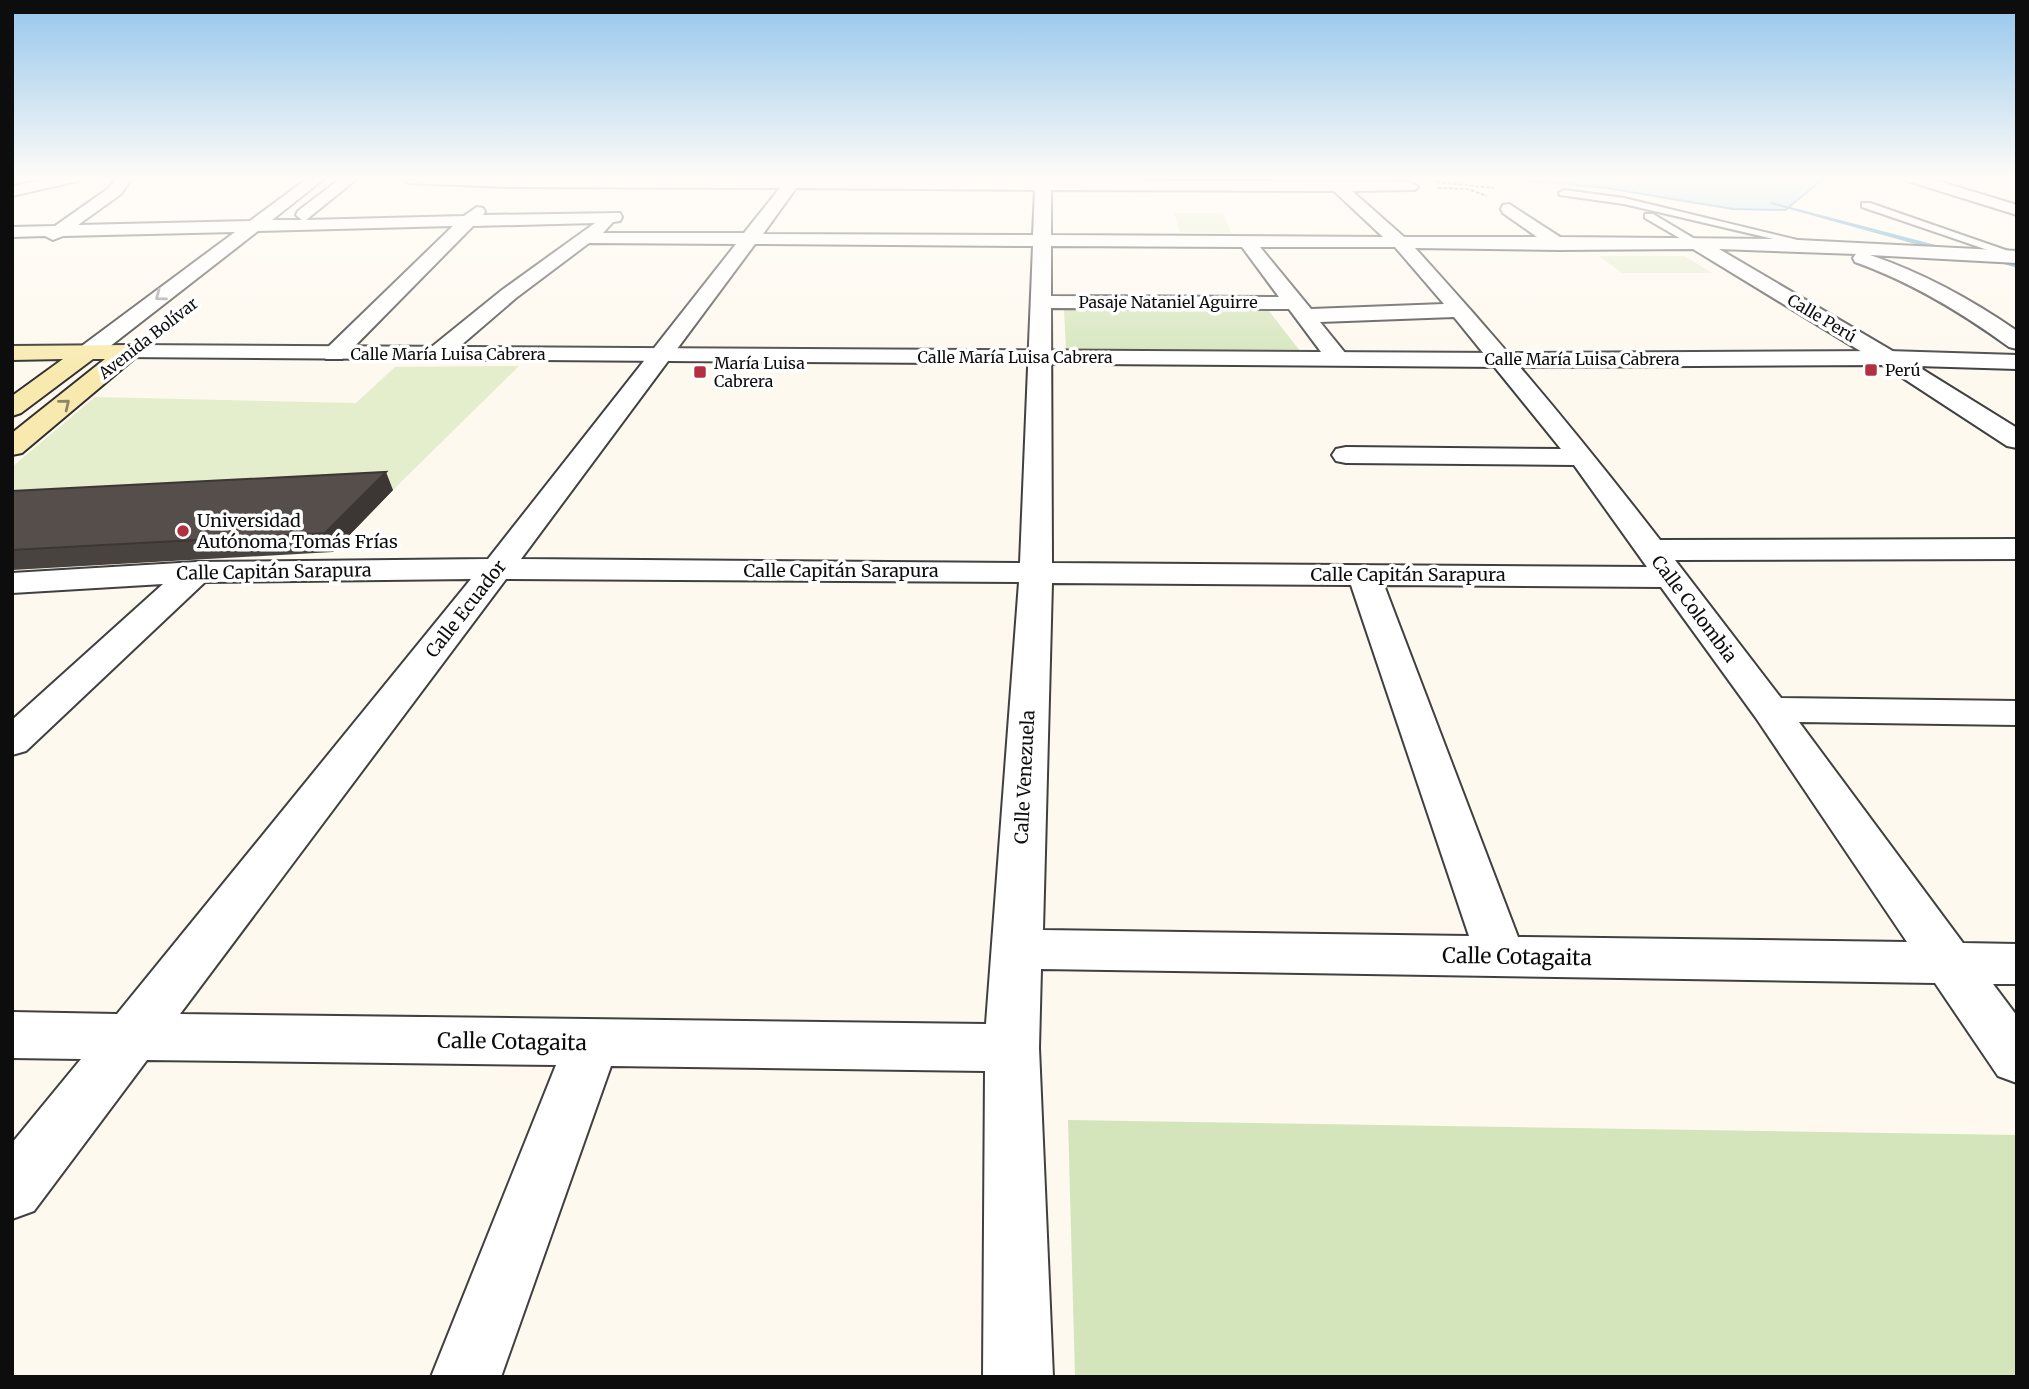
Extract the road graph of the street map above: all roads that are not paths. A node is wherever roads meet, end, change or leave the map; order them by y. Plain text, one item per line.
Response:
1 (1042, 242) edge
2 (41, 243) edge
3 (230, 243) edge
4 (268, 243) edge
5 (444, 243) edge
6 (578, 243) edge
7 (749, 243) edge
8 (1211, 243) edge
9 (1248, 243) junction
10 (1292, 243) joint
11 (1695, 243) edge
12 (1806, 243) edge
13 (1975, 243) edge
14 (1402, 244) junction
15 (1559, 244) joint
16 (1699, 245) junction
17 (35, 246) dead end
18 (1828, 248) junction
19 (259, 250) dead end
20 (2016, 257) edge
21 (1040, 302) junction
22 (1301, 309) junction
23 (1461, 310) junction
24 (150, 335) dead end
25 (2017, 342) edge
26 (87, 352) junction
27 (128, 352) junction
28 (12, 353) edge
29 (334, 354) junction
30 (436, 354) junction
31 (658, 356) junction
32 (1039, 356) junction
33 (1888, 358) junction
34 (1338, 359) junction
35 (1504, 360) junction
36 (2017, 362) edge
37 (12, 408) edge
38 (2017, 440) edge
39 (12, 447) edge
40 (1346, 455) dead end
41 (1582, 457) junction
42 (2017, 549) edge
43 (1660, 564) junction
44 (497, 569) junction
45 (196, 572) junction
46 (1036, 572) junction
47 (1364, 575) junction
48 (12, 583) edge
49 (1770, 710) junction
50 (2017, 713) edge
51 (12, 742) edge
52 (1016, 949) junction
53 (1500, 957) junction
54 (1948, 964) junction
55 (2017, 964) edge
56 (12, 1035) edge
57 (131, 1037) junction
58 (593, 1043) junction
59 (1012, 1048) junction
60 (2017, 1059) edge
61 (12, 1190) edge
62 (466, 1377) edge
63 (1018, 1377) edge

1 - 21 street, Calle Venezuela
2 - 17 street
3 -> 26 street, Avenida Bolívar
4 - 19 street
5 - 29 street
6 - 30 street
7 - 31 street, Calle Ecuador
8 - 9 street
9 - 10 street
9 - 22 street
10 - 14 street
11 - 16 lane, Calle Perú
12 - 18 lane
13 - 20 lane
14 - 15 street
14 - 23 street, Calle Colombia
15 - 16 street
16 - 18 street
16 - 33 street, Calle Perú
18 - 20 street
18 - 25 street
21 - 22 street, Pasaje Nataniel Aguirre
21 - 32 street, Calle Venezuela
22 - 23 street, Pasaje Nataniel Aguirre
22 - 34 street
23 - 35 street, Calle Colombia
24 - 27 street, Avenida Bolívar
26 - 27 main road, Calle María Luisa Cabrera
26 - 28 main road, Calle María Luisa Cabrera
26 - 37 main road, Avenida Bolívar
27 - 29 street, Calle María Luisa Cabrera
39 -> 27 main road, Avenida Bolívar
29 - 30 street, Calle María Luisa Cabrera
30 - 31 street, Calle María Luisa Cabrera
31 - 32 street, Calle María Luisa Cabrera
31 - 44 street, Calle Ecuador
32 - 34 street, Calle María Luisa Cabrera
32 - 46 street, Calle Venezuela
33 - 35 street, Calle María Luisa Cabrera
33 - 36 street, Calle María Luisa Cabrera
33 - 38 street, Calle Perú
34 - 35 street, Calle María Luisa Cabrera
35 - 41 street, Calle Colombia
40 - 41 street
41 - 43 street, Calle Colombia
42 - 43 street, Calle Capitán Sarapura
43 - 47 street, Calle Capitán Sarapura
43 - 49 street, Calle Colombia
44 - 45 street, Calle Capitán Sarapura
44 - 46 street, Calle Capitán Sarapura
44 - 57 street, Calle Ecuador
45 - 48 street, Calle Capitán Sarapura
45 - 51 street
46 - 47 street, Calle Capitán Sarapura
46 - 52 street, Calle Venezuela
47 - 53 street
49 - 50 street
49 - 54 street, Calle Colombia
52 - 53 street, Calle Cotagaita
52 - 59 street, Calle Venezuela
53 - 54 street, Calle Cotagaita
54 - 55 street, Calle Cotagaita
54 - 60 street, Calle Colombia
56 - 57 street, Calle Cotagaita
57 - 58 street, Calle Cotagaita
57 - 61 street, Calle Ecuador
58 - 59 street, Calle Cotagaita
58 - 62 street
59 - 63 street, Calle Venezuela

